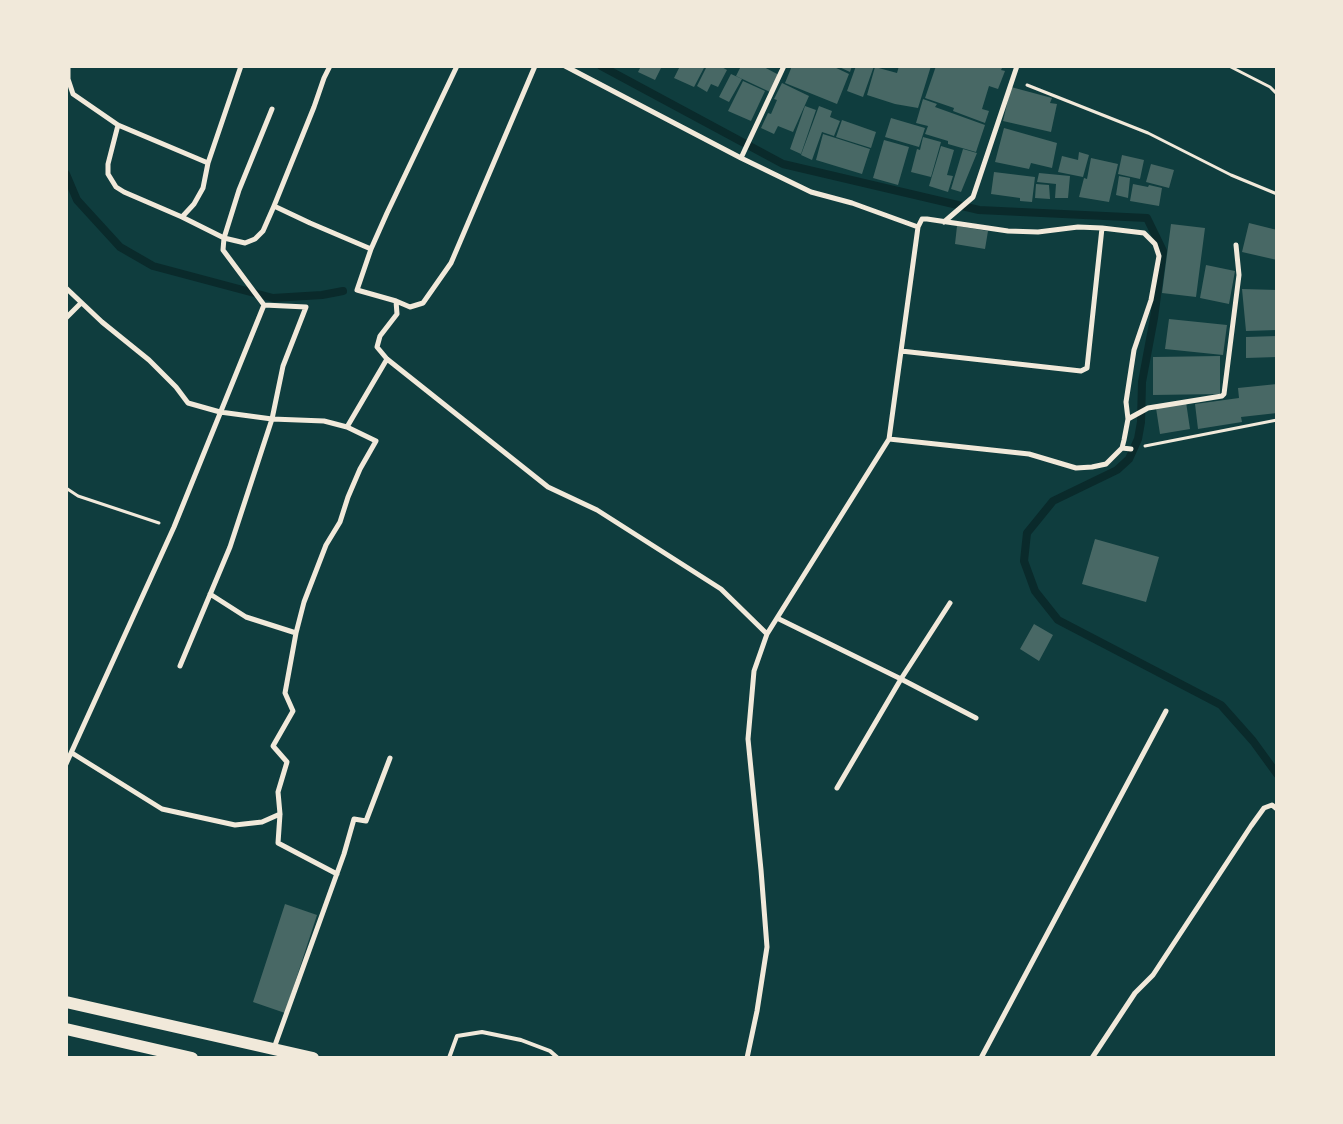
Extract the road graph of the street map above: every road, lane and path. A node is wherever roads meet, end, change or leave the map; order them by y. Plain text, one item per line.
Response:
1 (68, 66) edge
2 (240, 66) edge
3 (330, 66) edge
4 (457, 66) edge
5 (535, 66) edge
6 (565, 66) edge
7 (784, 66) edge
8 (1017, 66) edge
9 (1229, 66) edge
10 (1013, 79) junction
11 (1277, 94) edge
12 (272, 109) dead end
13 (118, 124) junction
14 (741, 158) junction
15 (208, 164) junction
16 (1277, 194) edge
17 (274, 206) junction
18 (182, 217) junction
19 (944, 222) junction
20 (918, 227) junction
21 (1102, 228) junction
22 (224, 238) junction
23 (1236, 245) dead end
24 (371, 249) junction
25 (66, 288) edge
26 (396, 301) junction
27 (81, 303) junction
28 (263, 304) junction
29 (66, 318) edge
30 (900, 351) junction
31 (386, 359) junction
32 (220, 412) junction
33 (272, 419) junction
34 (1128, 419) junction
35 (1277, 420) edge
36 (347, 427) junction
37 (888, 439) junction
38 (1150, 446) dead end
39 (1122, 448) junction
40 (1131, 449) dead end
41 (66, 488) edge
42 (174, 527) junction
43 (210, 594) junction
44 (950, 603) dead end
45 (777, 618) junction
46 (296, 633) junction
47 (767, 634) junction
48 (180, 666) dead end
49 (901, 679) junction
50 (1166, 710) dead end
51 (976, 718) dead end
52 (72, 752) junction
53 (390, 758) dead end
54 (66, 764) edge
55 (837, 788) dead end
56 (1277, 808) edge
57 (280, 814) junction
58 (337, 874) junction
59 (66, 1002) edge
60 (66, 1029) edge
61 (274, 1049) junction
62 (192, 1058) edge
63 (313, 1058) edge
64 (450, 1058) edge
65 (558, 1058) edge
66 (747, 1058) edge
67 (981, 1058) edge
68 (1092, 1058) edge

1 - 13 street
2 - 15 street
3 - 17 street
4 - 24 street
5 - 26 street
6 - 14 street
7 - 14 street
8 - 10 street
9 - 11 path
10 - 16 path
10 - 19 street
12 - 22 street
13 - 15 street
13 - 18 street
14 - 20 street
15 - 18 street
17 - 22 street
17 - 24 street
18 - 22 street
19 - 20 street
19 - 21 street
20 - 30 street
21 - 30 street
21 - 34 street
22 - 28 street
23 - 34 street
24 - 26 street
25 - 27 street
26 - 31 street
27 - 29 street
27 - 32 street
28 - 32 street
28 - 33 street
30 - 37 street
31 - 36 street
31 - 47 street
32 - 33 street
32 - 42 street
33 - 36 street
33 - 43 street
34 - 39 street
35 - 38 path
36 - 46 street
37 - 39 street
37 - 45 street
39 - 40 street
41 - 42 path
42 - 52 street
43 - 46 street
43 - 48 street
44 - 49 street
45 - 47 street
45 - 49 street
46 - 57 street
47 - 66 street
49 - 51 street
49 - 55 street
50 - 67 street
52 - 54 street
52 - 57 street
53 - 58 street
56 - 68 street
57 - 58 street
58 - 61 street
59 - 61 main road
60 - 62 main road
61 - 63 main road
64 - 65 lane

